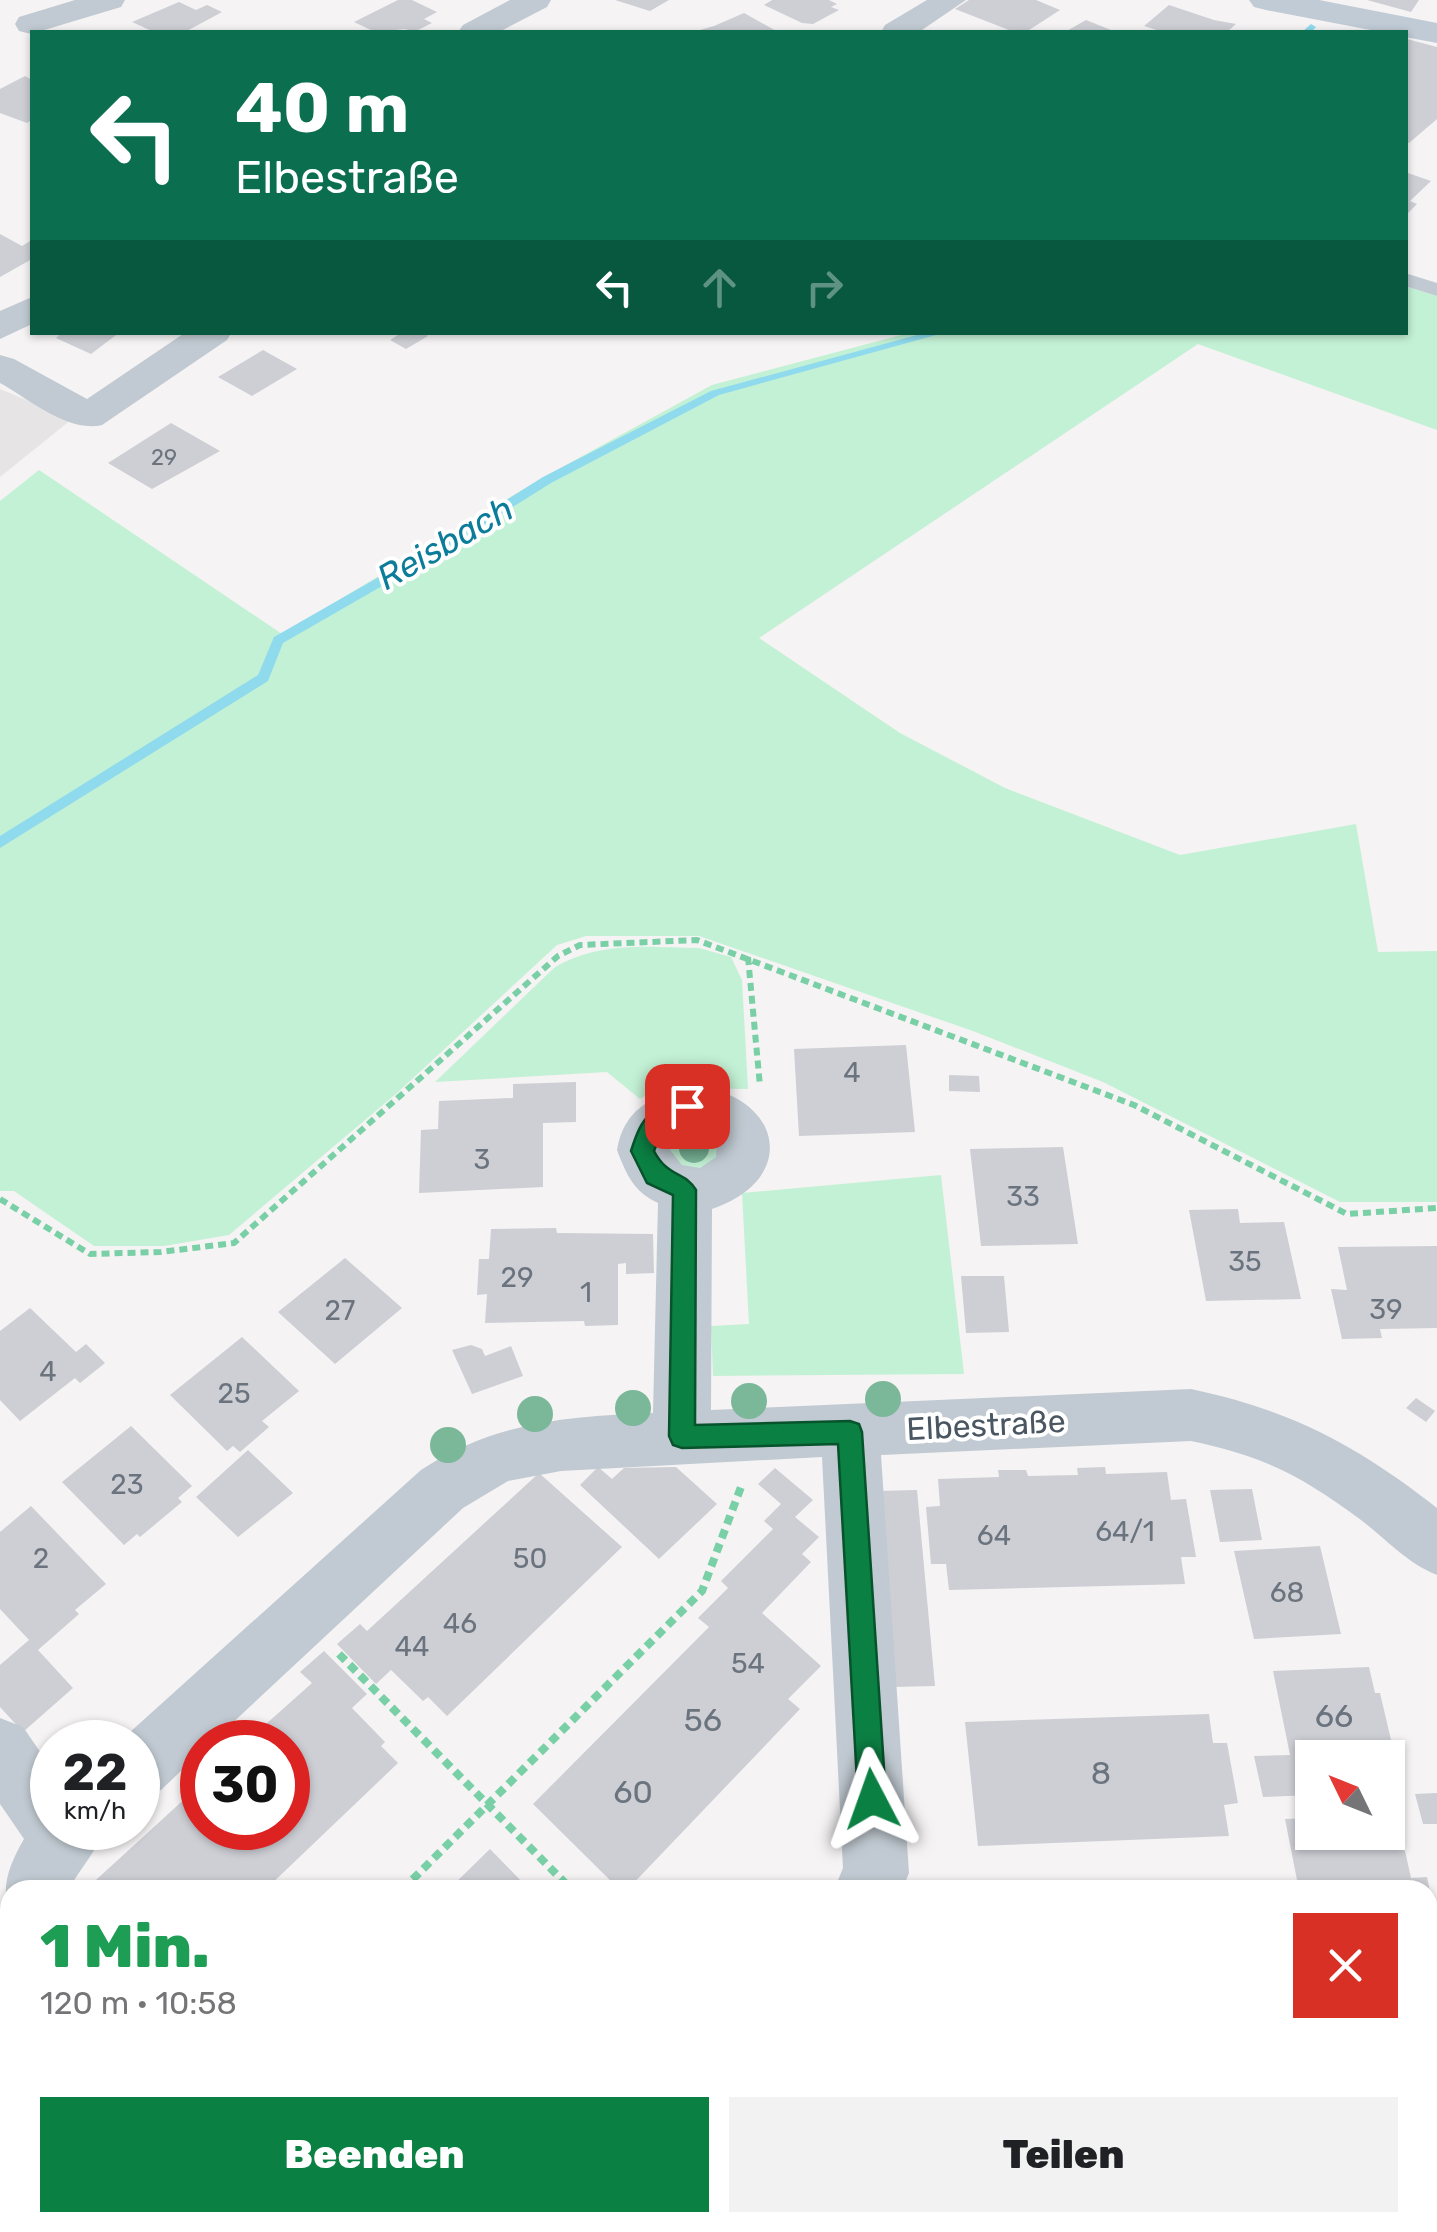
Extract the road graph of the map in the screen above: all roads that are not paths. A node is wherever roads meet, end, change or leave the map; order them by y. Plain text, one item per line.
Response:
1 (109, 0) edge
2 (535, 0) edge
3 (950, 0) edge
4 (1266, 0) edge
5 (23, 12) edge
6 (897, 22) edge
7 (479, 30) edge
8 (1437, 33) edge
9 (0, 47) edge
10 (1408, 281) edge
11 (1437, 290) edge
12 (30, 309) edge
13 (0, 327) edge
14 (208, 335) edge
15 (0, 367) edge
16 (684, 1190) junction
17 (850, 1432) junction
18 (682, 1436) junction
19 (1437, 1547) edge
20 (160, 1748) edge
21 (0, 1749) edge
22 (30, 1800) edge
23 (873, 1880) edge

1 - 5 street
2 - 7 street
3 - 6 street
4 - 8 street
5 - 9 street
10 - 11 lane
12 - 13 street
14 - 15 street
16 - 16 street
16 - 18 street
17 - 18 street, Elbestraße
17 - 19 street, Elbestraße
17 - 23 street
18 - 20 street, Elbestraße
21 - 22 street

